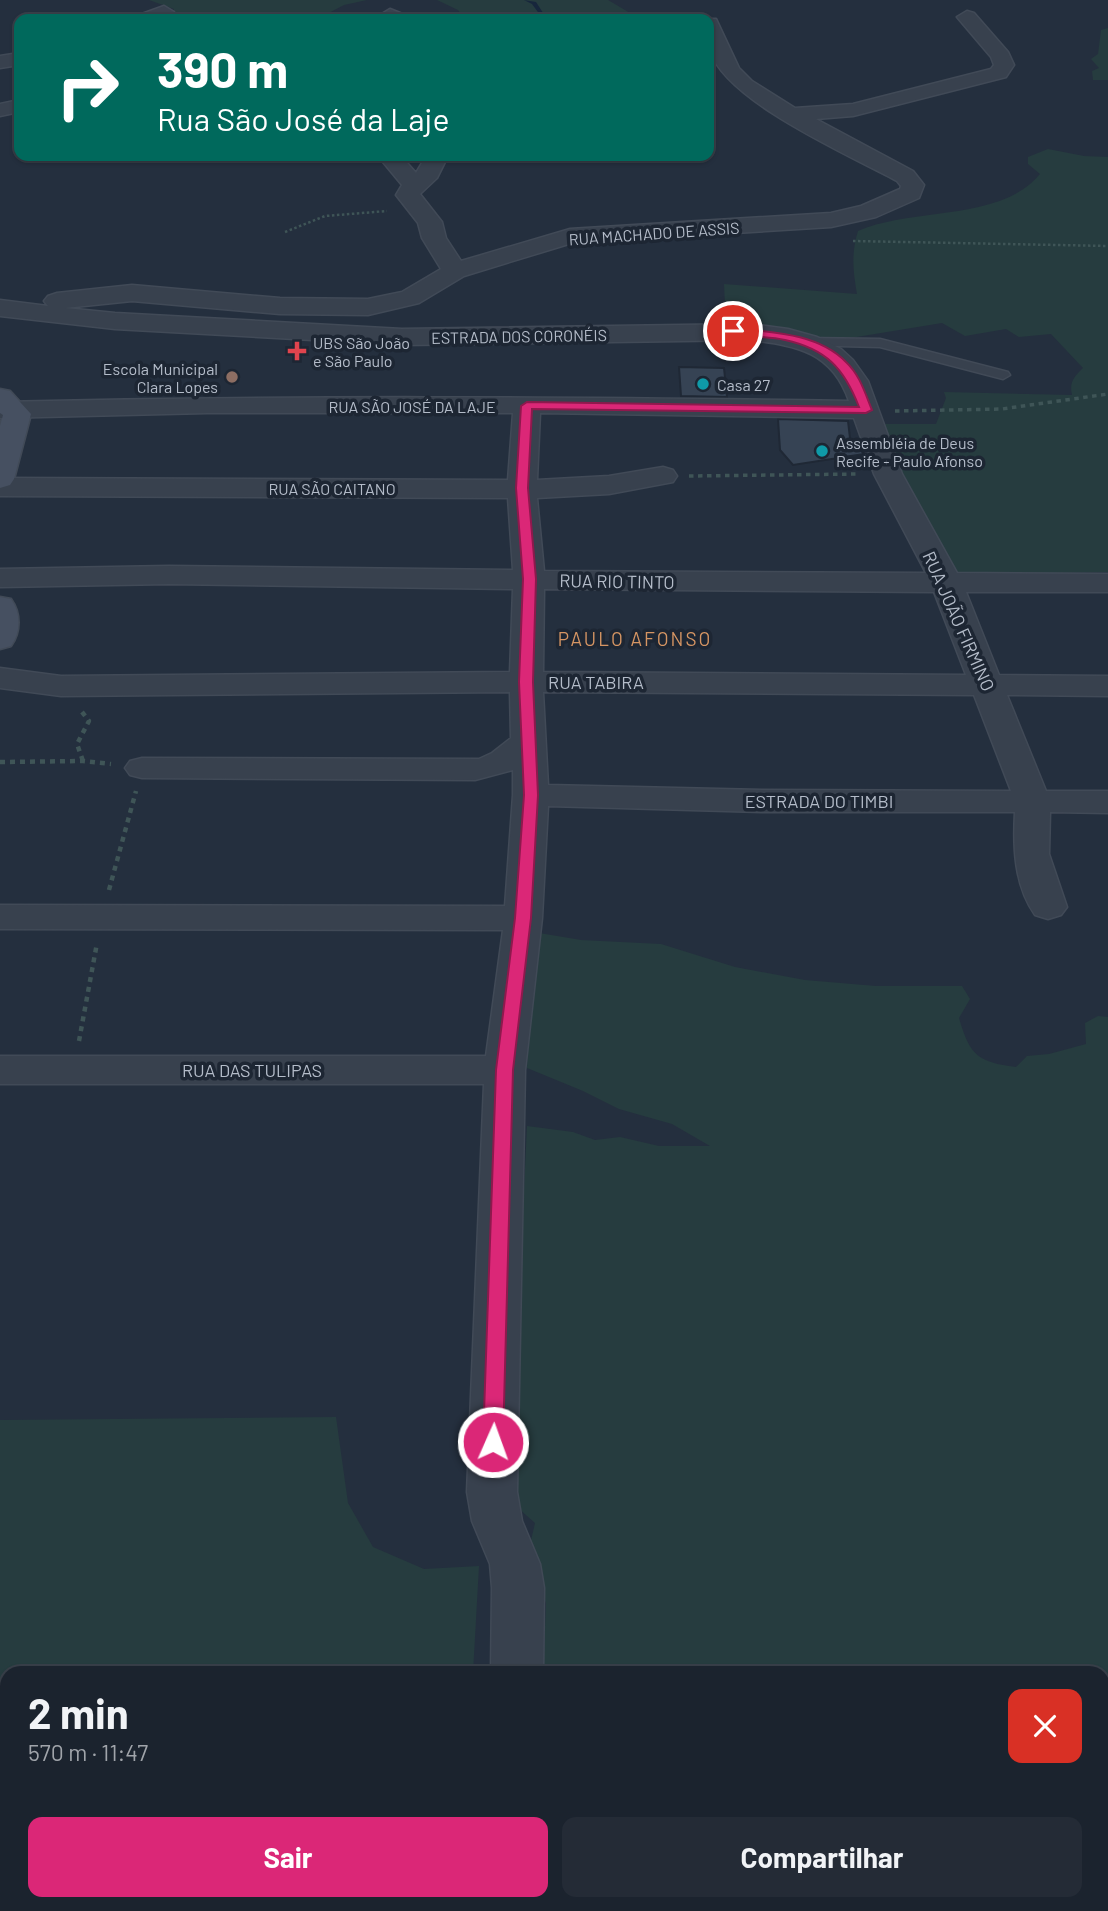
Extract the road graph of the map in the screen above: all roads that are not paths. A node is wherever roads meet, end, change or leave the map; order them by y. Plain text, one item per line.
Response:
1 (967, 17) dead end
2 (714, 34) edge
3 (791, 116) junction
4 (393, 161) edge
5 (435, 161) edge
6 (415, 186) junction
7 (455, 271) junction
8 (1, 309) edge
9 (795, 339) junction
10 (1003, 375) dead end
11 (5, 405) edge
12 (527, 406) junction
13 (866, 410) junction
14 (663, 476) road end
15 (0, 479) edge
16 (0, 487) edge
17 (522, 488) junction
18 (0, 578) edge
19 (529, 579) junction
20 (946, 582) junction
21 (1108, 583) edge
22 (0, 606) edge
23 (0, 639) edge
24 (0, 678) edge
25 (526, 682) junction
26 (989, 686) junction
27 (1108, 686) edge
28 (529, 740) junction
29 (142, 768) road end
30 (531, 795) junction
31 (1033, 802) junction
32 (1108, 802) edge
33 (1048, 908) dead end
34 (0, 917) edge
35 (523, 918) junction
36 (0, 1070) edge
37 (505, 1070) junction
38 (517, 1666) edge

1 - 3 street
2 - 3 street, RUA MACHADO DE ASSIS
3 - 7 street, RUA MACHADO DE ASSIS
4 - 6 street
5 - 6 street
6 - 7 street
7 - 8 street, RUA MACHADO DE ASSIS
8 - 9 street, ESTRADA DOS CORONÉIS
9 - 10 lane
9 - 13 street, RUA JOÃO FIRMINO
11 - 12 street, RUA SÃO JOSÉ DA LAJE
11 - 15 street
12 - 13 street, RUA SÃO JOSÉ DA LAJE
12 - 17 street
13 - 20 street, RUA JOÃO FIRMINO
14 - 17 street, RUA SÃO CAITANO
16 - 17 street, RUA SÃO CAITANO
17 - 19 street
18 - 19 street, RUA RIO TINTO
19 - 20 street, RUA RIO TINTO
19 - 25 street
20 - 21 street, RUA RIO TINTO
20 - 26 street, RUA JOÃO FIRMINO
22 - 23 street
24 - 25 street, RUA TABIRA
25 - 26 street, RUA TABIRA
25 - 28 street
26 - 27 street, RUA TABIRA
26 - 31 street, RUA JOÃO FIRMINO
28 - 29 street
28 - 30 street
30 - 31 street, ESTRADA DO TIMBI
30 - 35 street
31 - 32 street, ESTRADA DO TIMBI
31 - 33 street, RUA JOÃO FIRMINO
34 - 35 street
35 - 37 street
36 - 37 street, RUA DAS TULIPAS
37 - 38 street

